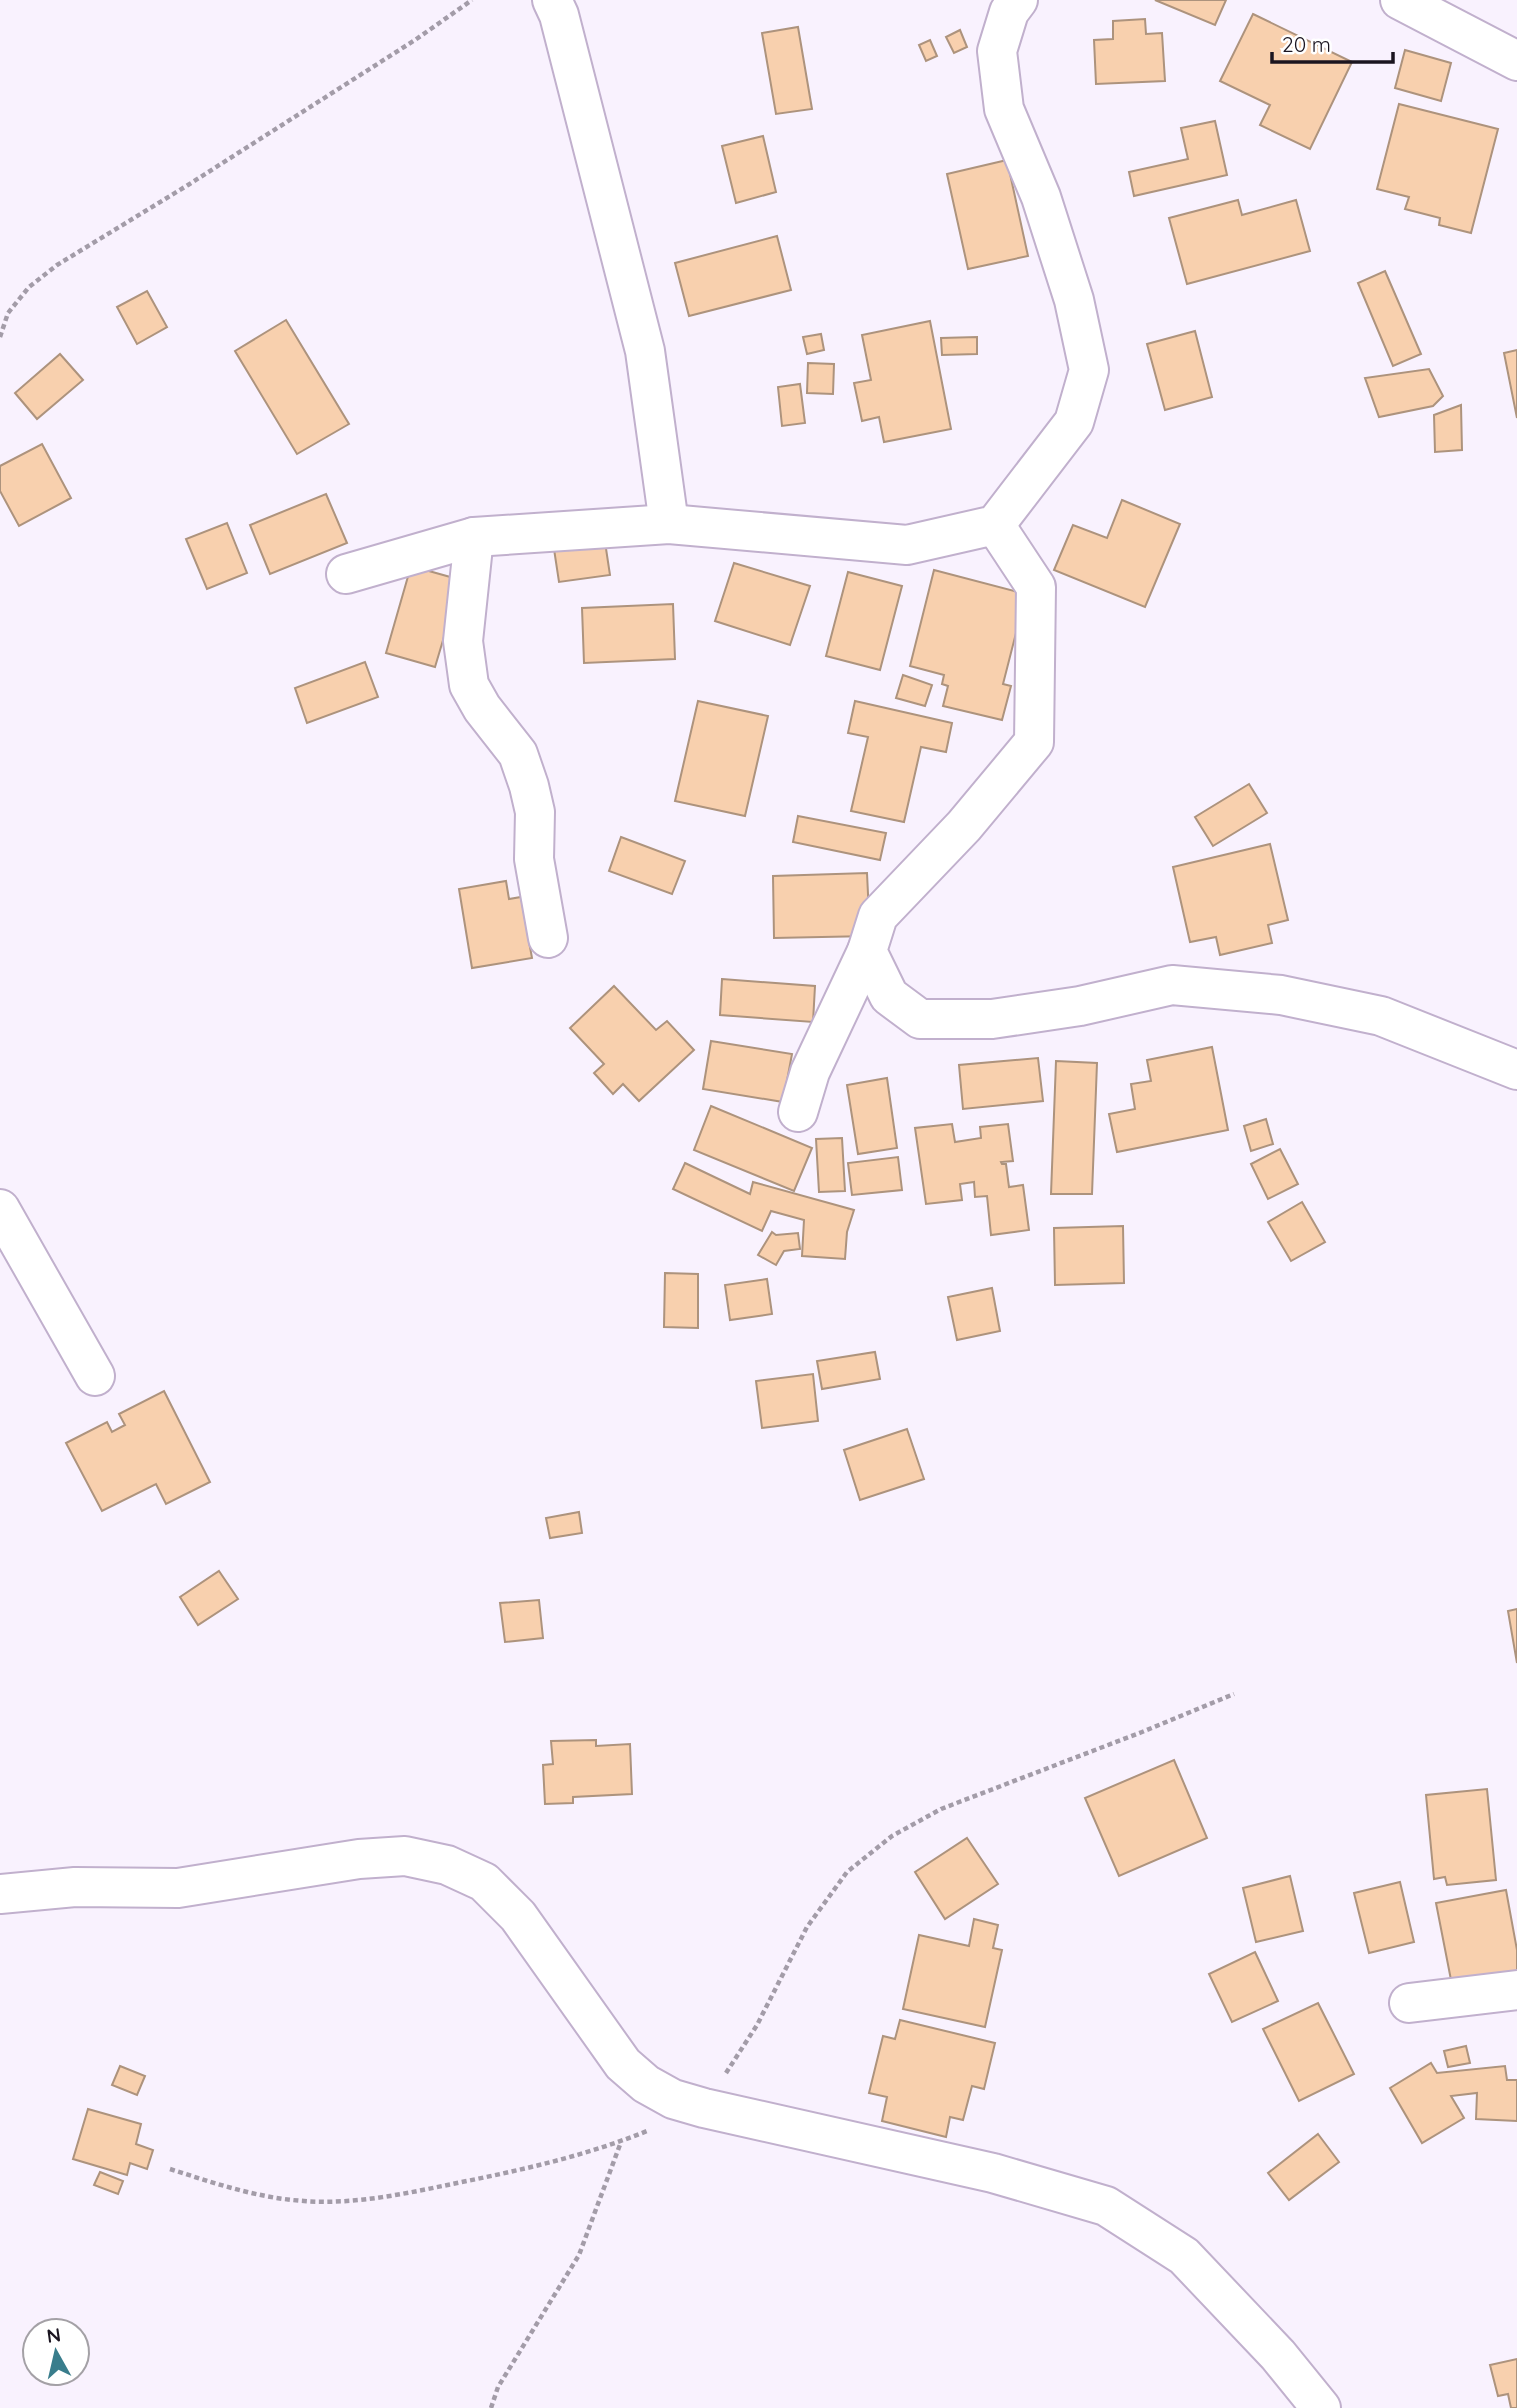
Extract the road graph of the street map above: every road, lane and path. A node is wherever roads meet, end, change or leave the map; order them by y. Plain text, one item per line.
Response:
1 (472, 0) edge
2 (552, 0) edge
3 (1018, 0) edge
4 (1400, 0) edge
5 (1517, 61) edge
6 (0, 337) edge
7 (669, 524) junction
8 (995, 525) junction
9 (474, 537) junction
10 (346, 574) dead end
11 (548, 938) dead end
12 (867, 951) junction
13 (1517, 1070) edge
14 (798, 1112) dead end
15 (0, 1209) edge
16 (95, 1376) dead end
17 (1234, 1693) dead end
18 (0, 1894) edge
19 (1517, 1990) edge
20 (1409, 2003) dead end
21 (704, 2108) junction
22 (622, 2141) junction
23 (170, 2169) dead end
24 (491, 2408) edge
25 (1321, 2408) edge

1 - 6 path
2 - 7 street
3 - 8 street
4 - 5 street
7 - 8 street
7 - 9 street
8 - 12 street
9 - 10 street
9 - 11 street
12 - 13 street
12 - 14 street
15 - 16 street
17 - 21 path
18 - 21 street
19 - 20 street
21 - 22 path
21 - 25 street
22 - 23 path
22 - 24 path

